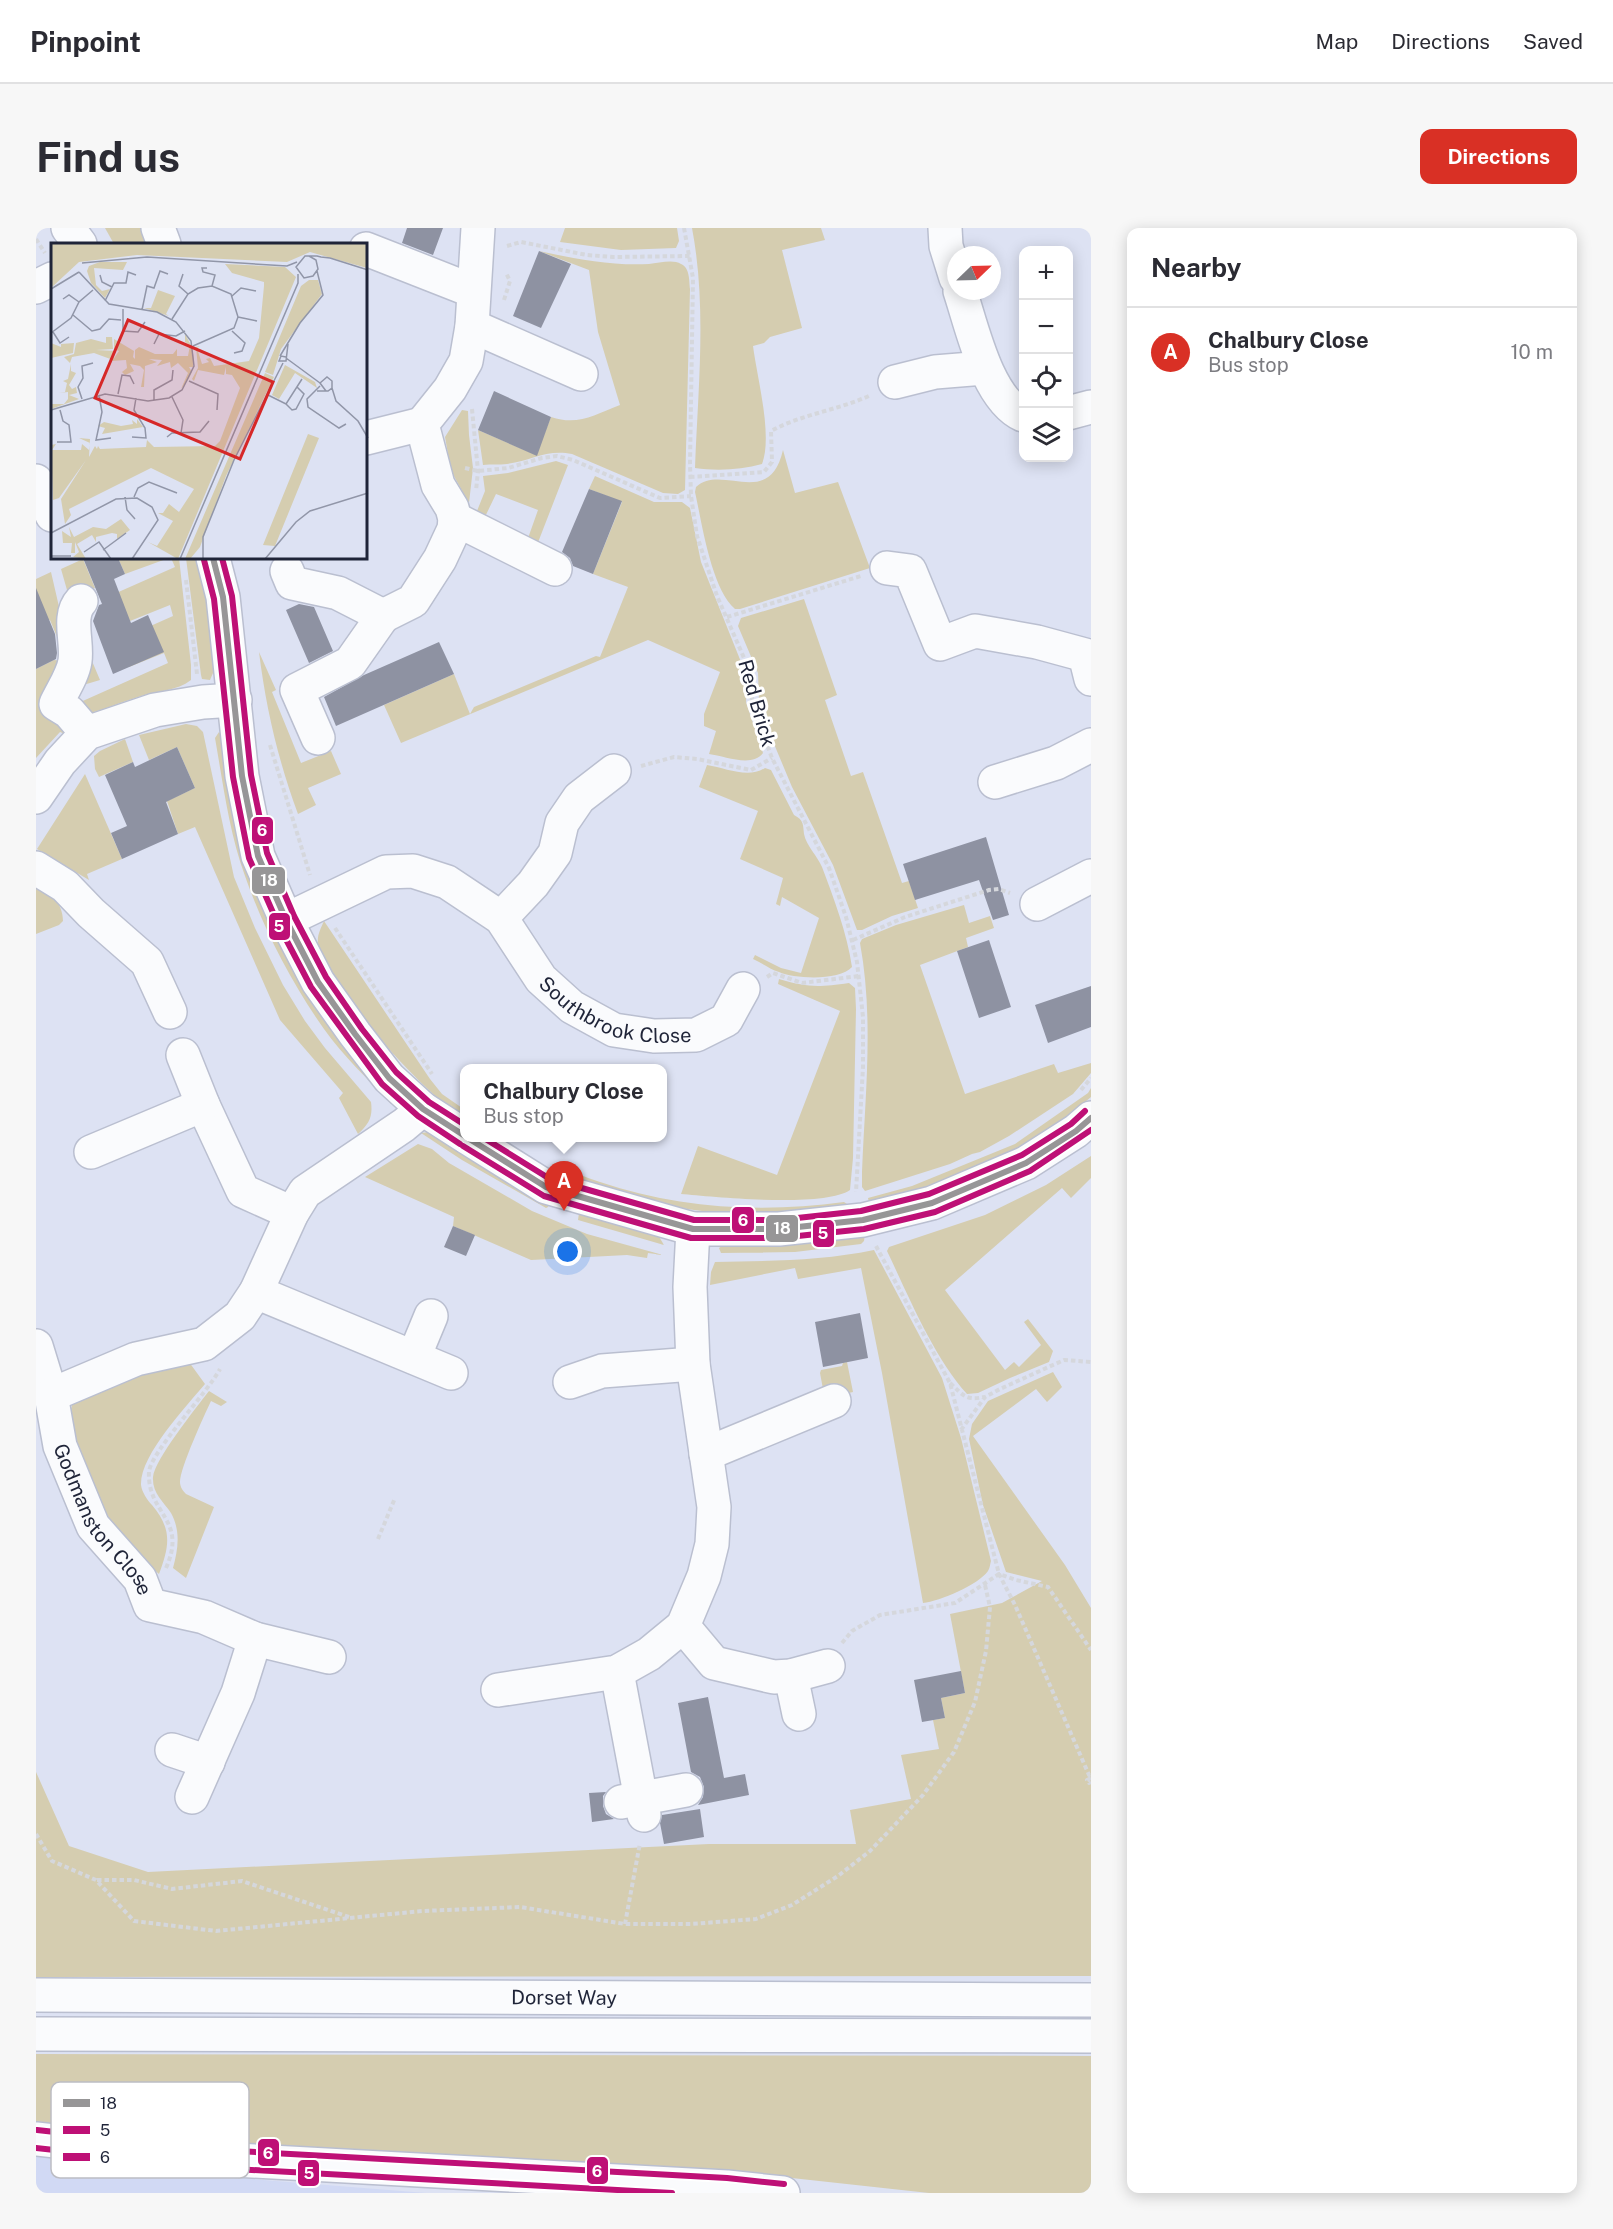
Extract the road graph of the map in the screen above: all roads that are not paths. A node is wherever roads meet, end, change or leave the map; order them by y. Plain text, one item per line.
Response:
1 (68, 228) edge
2 (158, 228) edge
3 (478, 228) edge
4 (945, 228) edge
5 (79, 243) edge
6 (164, 243) edge
7 (947, 249) edge
8 (368, 250) edge
9 (51, 280) edge
10 (36, 287) edge
11 (473, 291) junction
12 (963, 300) edge
13 (472, 326) junction
14 (984, 368) junction
15 (581, 374) dead end
16 (895, 382) road end
17 (1091, 407) edge
18 (1019, 412) edge
19 (1073, 412) edge
20 (422, 424) junction
21 (368, 438) edge
22 (36, 481) edge
23 (51, 513) edge
24 (455, 519) junction
25 (214, 560) edge
26 (887, 568) road end
27 (555, 569) dead end
28 (287, 571) dead end
29 (81, 601) dead end
30 (383, 616) junction
31 (1089, 662) edge
32 (219, 701) junction
33 (46, 705) edge
34 (87, 733) junction
35 (318, 738) dead end
36 (1091, 745) edge
37 (614, 771) road end
38 (995, 782) dead end
39 (36, 797) edge
40 (36, 868) edge
41 (1091, 876) edge
42 (1037, 904) road end
43 (501, 918) junction
44 (286, 920) junction
45 (743, 989) road end
46 (170, 1012) dead end
47 (183, 1055) dead end
48 (431, 1096) junction
49 (203, 1105) junction
50 (1084, 1106) edge
51 (460, 1130) edge
52 (474, 1142) edge
53 (92, 1152) dead end
54 (292, 1213) junction
55 (693, 1229) junction
56 (256, 1292) junction
57 (431, 1316) dead end
58 (36, 1346) edge
59 (414, 1357) junction
60 (693, 1364) junction
61 (451, 1373) dead end
62 (570, 1382) dead end
63 (51, 1395) junction
64 (834, 1401) dead end
65 (706, 1454) junction
66 (683, 1626) junction
67 (255, 1639) junction
68 (329, 1657) dead end
69 (828, 1666) road end
70 (616, 1672) junction
71 (791, 1676) junction
72 (498, 1690) dead end
73 (799, 1714) dead end
74 (172, 1750) dead end
75 (208, 1762) junction
76 (686, 1790) dead end
77 (192, 1797) dead end
78 (36, 1995) edge
79 (1091, 2000) edge
80 (36, 2034) edge
81 (1091, 2036) edge
82 (36, 2139) edge
83 (51, 2141) edge
84 (249, 2161) edge
85 (728, 2190) edge
86 (783, 2193) edge

1 - 5 main road
2 - 6 main road
3 - 11 main road
4 - 7 main road
8 - 11 main road
9 - 10 main road
11 - 13 main road
12 - 14 main road
13 - 15 main road
13 - 20 main road
14 - 16 main road
14 - 18 main road
17 - 19 main road
20 - 21 main road
20 - 24 main road
22 - 23 main road
24 - 27 main road
24 - 30 main road
25 - 32 main road
26 - 31 main road
28 - 30 main road
29 - 33 main road
30 - 35 main road
32 - 34 main road
32 - 44 main road
33 - 34 main road
34 - 39 main road
36 - 38 main road
37 - 43 main road
40 - 46 main road
41 - 42 main road
43 - 44 main road, Southbrook Close
43 - 45 main road, Southbrook Close
44 - 48 main road
47 - 49 main road
48 - 51 main road
48 - 54 main road
49 - 53 main road
49 - 54 main road
50 - 55 main road
52 - 55 main road
54 - 56 main road
55 - 60 main road
56 - 59 main road
56 - 63 main road
57 - 59 main road
58 - 63 main road, Godmanston Close
59 - 61 main road
60 - 62 main road
60 - 65 main road
63 - 67 main road, Godmanston Close
64 - 65 main road
65 - 66 main road
66 - 70 main road
66 - 71 main road
67 - 68 main road, Godmanston Close
67 - 75 main road
69 - 71 main road
70 - 72 main road
70 - 76 main road
71 - 73 main road
74 - 75 main road
75 - 77 main road
78 - 79 main road, Dorset Way
80 - 81 main road, Dorset Way
82 - 83 main road
84 - 85 main road
85 - 86 main road

